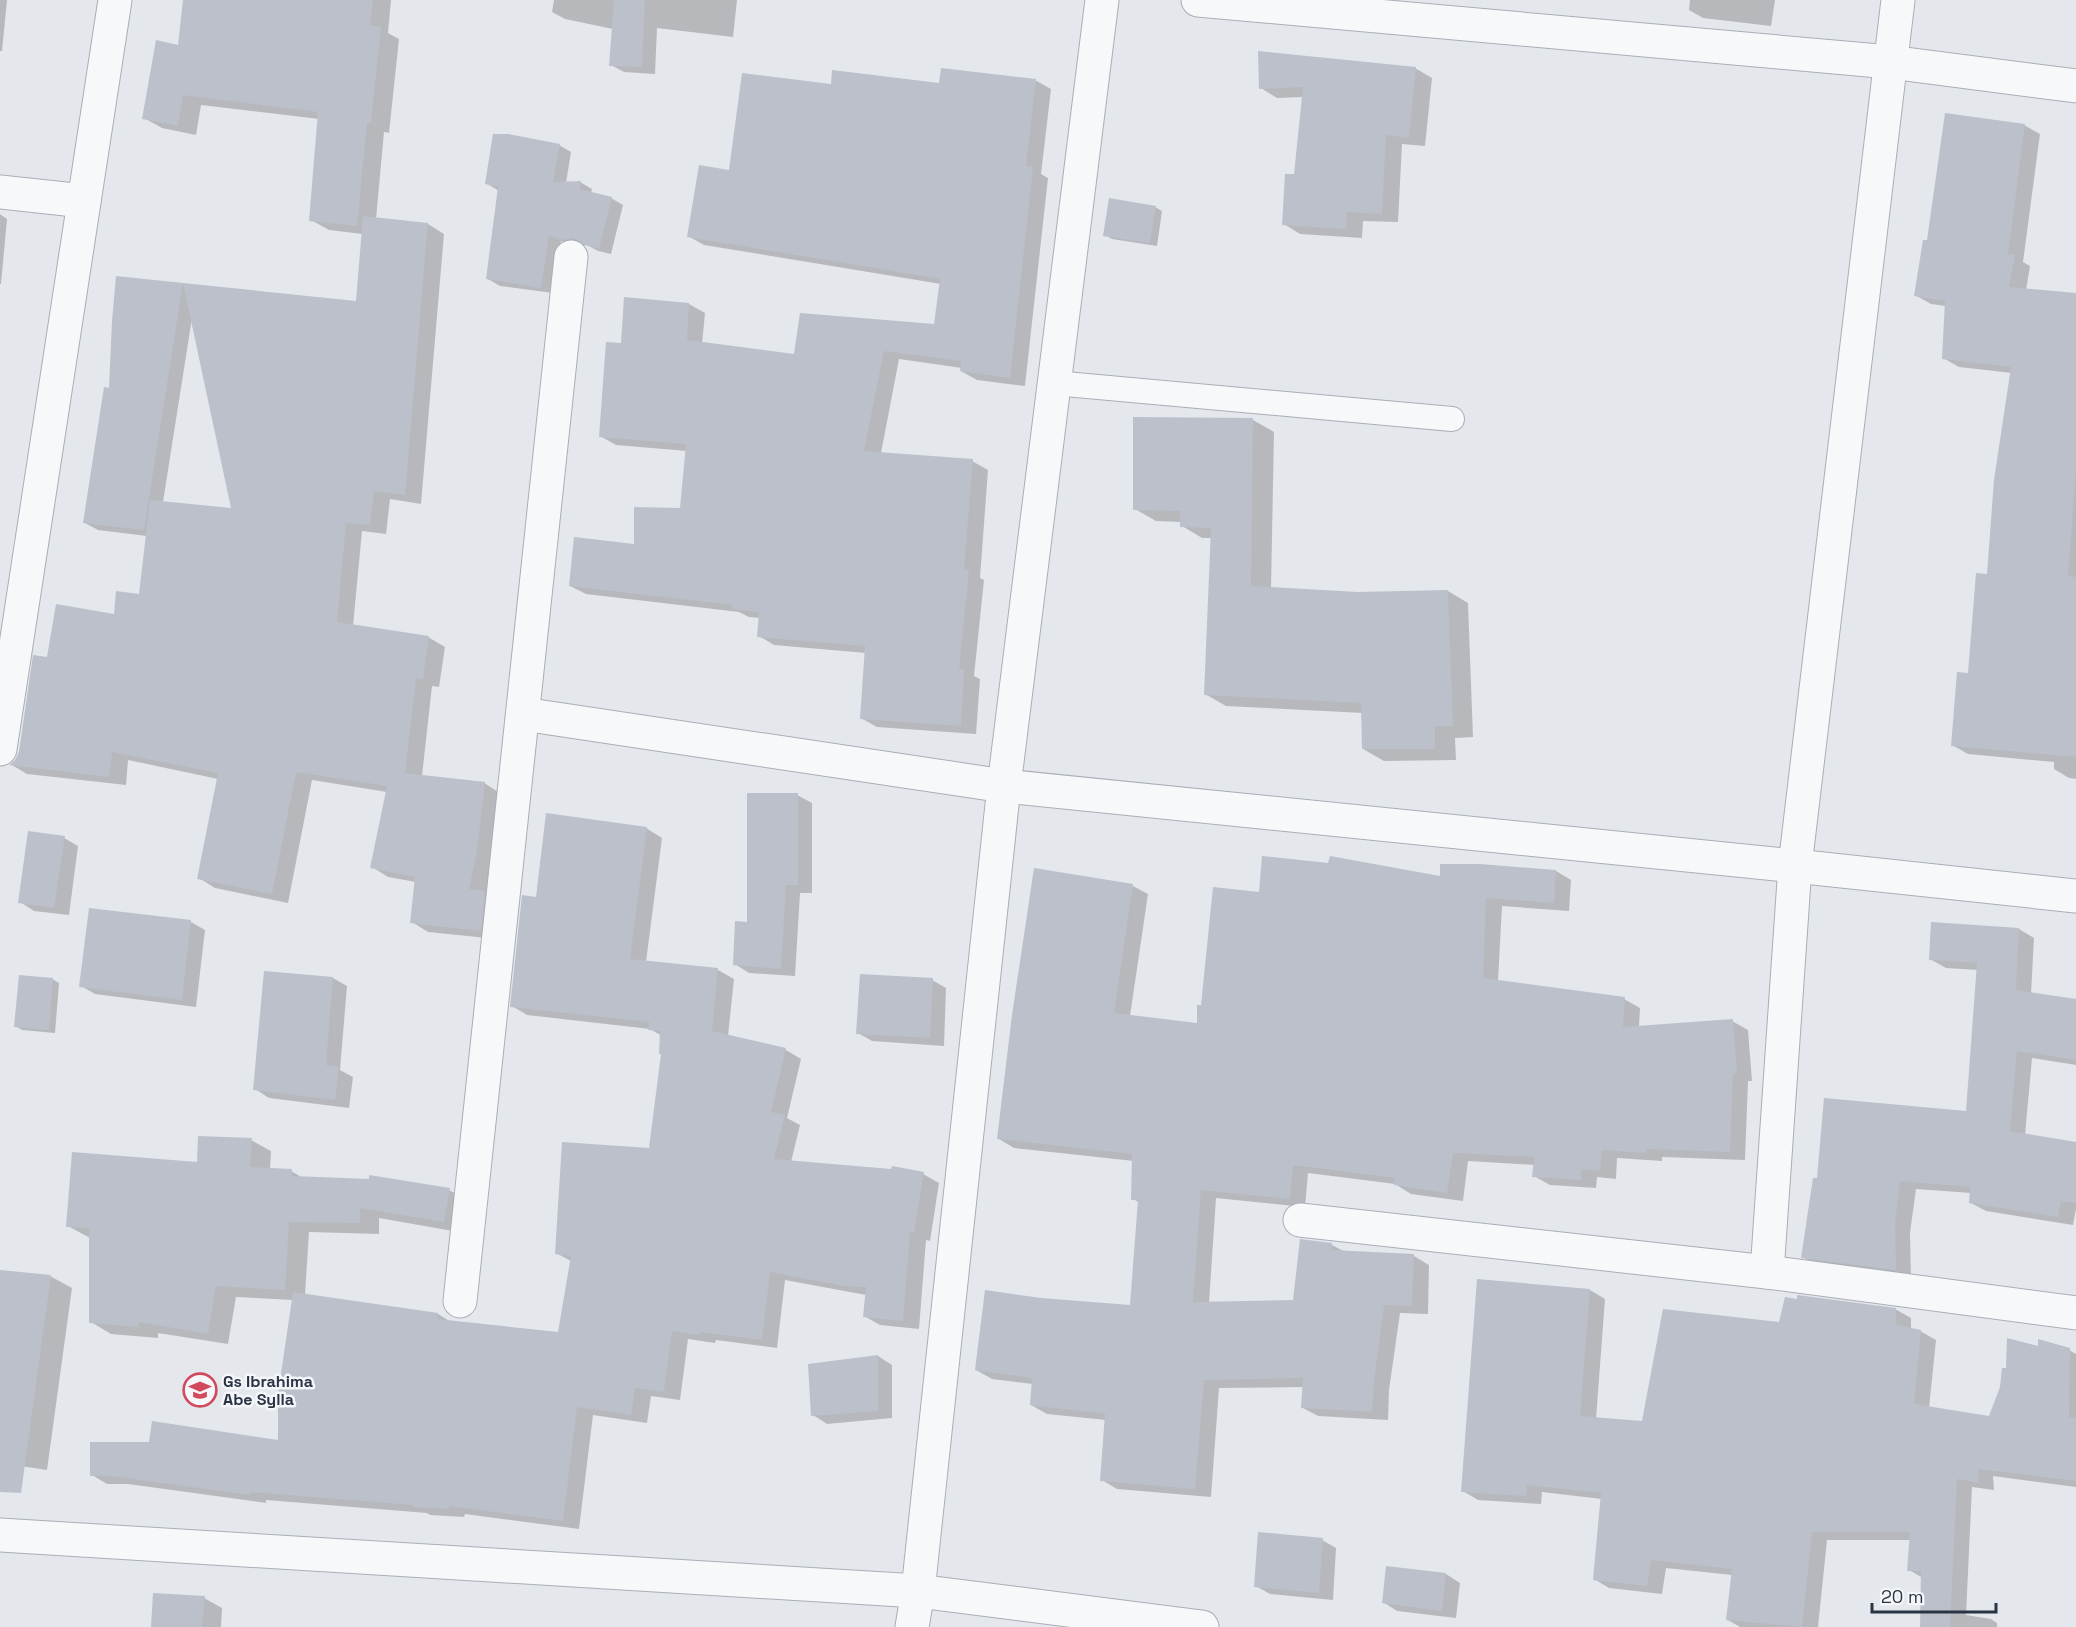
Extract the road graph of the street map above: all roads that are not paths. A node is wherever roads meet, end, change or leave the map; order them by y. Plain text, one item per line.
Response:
1 (115, 0) edge
2 (1102, 0) edge
3 (1198, 0) edge
4 (1898, 0) edge
5 (1890, 62) junction
6 (2076, 86) edge
7 (0, 192) edge
8 (84, 201) junction
9 (571, 257) dead end
10 (1054, 384) junction
11 (1452, 419) dead end
12 (10, 624) edge
13 (523, 714) junction
14 (0, 748) edge
15 (1004, 786) junction
16 (1794, 866) junction
17 (2076, 896) edge
18 (1300, 1220) dead end
19 (1767, 1272) junction
20 (460, 1301) dead end
21 (2076, 1313) edge
22 (0, 1535) edge
23 (918, 1591) junction
24 (912, 1627) edge
25 (1202, 1627) edge

1 - 8 street
2 - 10 street
3 - 5 street
4 - 5 street
5 - 6 street
5 - 16 street
7 - 8 street
8 - 12 street
9 - 13 street
10 - 11 lane
10 - 15 street
12 - 14 street
13 - 15 street
13 - 20 street
15 - 16 street
15 - 23 street
16 - 17 street
16 - 19 street
18 - 19 street
19 - 21 street
22 - 23 street
23 - 24 street
23 - 25 street

